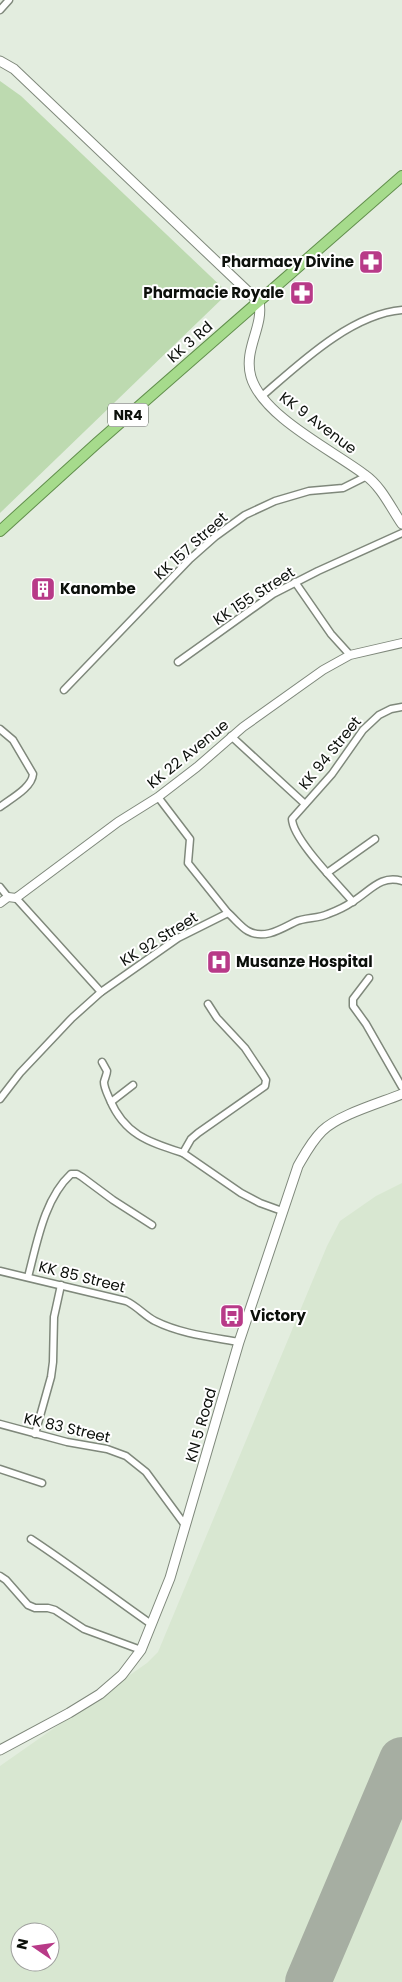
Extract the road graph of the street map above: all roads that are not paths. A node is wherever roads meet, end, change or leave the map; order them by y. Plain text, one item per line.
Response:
1 (9, 0) edge
2 (0, 10) edge
3 (0, 61) edge
4 (402, 176) edge
5 (259, 302) junction
6 (402, 310) edge
7 (262, 396) junction
8 (367, 476) junction
9 (402, 524) edge
10 (0, 531) edge
11 (402, 533) edge
12 (295, 582) junction
13 (402, 643) edge
14 (350, 655) junction
15 (178, 662) dead end
16 (64, 690) dead end
17 (402, 707) edge
18 (0, 729) edge
19 (231, 736) junction
20 (158, 797) junction
21 (305, 804) junction
22 (0, 807) edge
23 (374, 839) dead end
24 (327, 872) junction
25 (402, 881) edge
26 (0, 887) edge
27 (12, 897) junction
28 (353, 902) junction
29 (0, 903) edge
30 (228, 913) junction
31 (369, 978) dead end
32 (101, 992) junction
33 (208, 1004) dead end
34 (102, 1062) dead end
35 (134, 1085) dead end
36 (402, 1087) edge
37 (402, 1094) edge
38 (0, 1099) edge
39 (111, 1102) junction
40 (183, 1153) junction
41 (282, 1210) junction
42 (152, 1225) dead end
43 (0, 1271) edge
44 (28, 1277) junction
45 (61, 1285) junction
46 (239, 1342) junction
47 (0, 1424) edge
48 (35, 1434) junction
49 (0, 1469) edge
50 (42, 1483) dead end
51 (185, 1525) junction
52 (31, 1539) dead end
53 (0, 1576) edge
54 (152, 1624) junction
55 (141, 1650) junction
56 (0, 1750) edge

1 - 2 street
3 - 5 main road
4 - 5 highway, KK 3 Rd / NR4
5 - 7 main road, KK 9 Avenue
5 - 10 highway, KK 3 Rd / NR4
6 - 7 street
7 - 8 main road, KK 9 Avenue
8 - 9 main road, KK 9 Avenue
8 - 16 street, KK 157 Street
11 - 12 street, KK 155 Street
12 - 14 street
12 - 15 street, KK 155 Street
13 - 14 street, KK 22 Avenue
14 - 19 street, KK 22 Avenue
17 - 21 street, KK 94 Street
18 - 22 street
19 - 20 street, KK 22 Avenue
19 - 21 street, KK 94 Street
20 - 27 street, KK 22 Avenue
20 - 30 street
21 - 24 street, KK 94 Street
23 - 24 street
24 - 28 street, KK 94 Street
25 - 28 street
26 - 27 street
27 - 29 street, KK 22 Avenue
27 - 32 street
28 - 30 street
30 - 32 street, KK 92 Street
31 - 36 street
32 - 38 street, KK 92 Street
33 - 40 street
34 - 39 street
35 - 39 street
37 - 41 main road, KN 5 Road
39 - 40 street
40 - 41 street
41 - 46 main road, KN 5 Road
42 - 44 street
43 - 44 street, KK 85 Street
44 - 45 street, KK 85 Street
45 - 46 street, KK 85 Street
45 - 48 street
46 - 51 main road, KN 5 Road
47 - 48 street, KK 83 Street
48 - 51 street, KK 83 Street
49 - 50 street
51 - 54 main road, KN 5 Road
52 - 54 street
53 - 55 street
54 - 55 main road, KN 5 Road
55 - 56 main road, KN 5 Road

